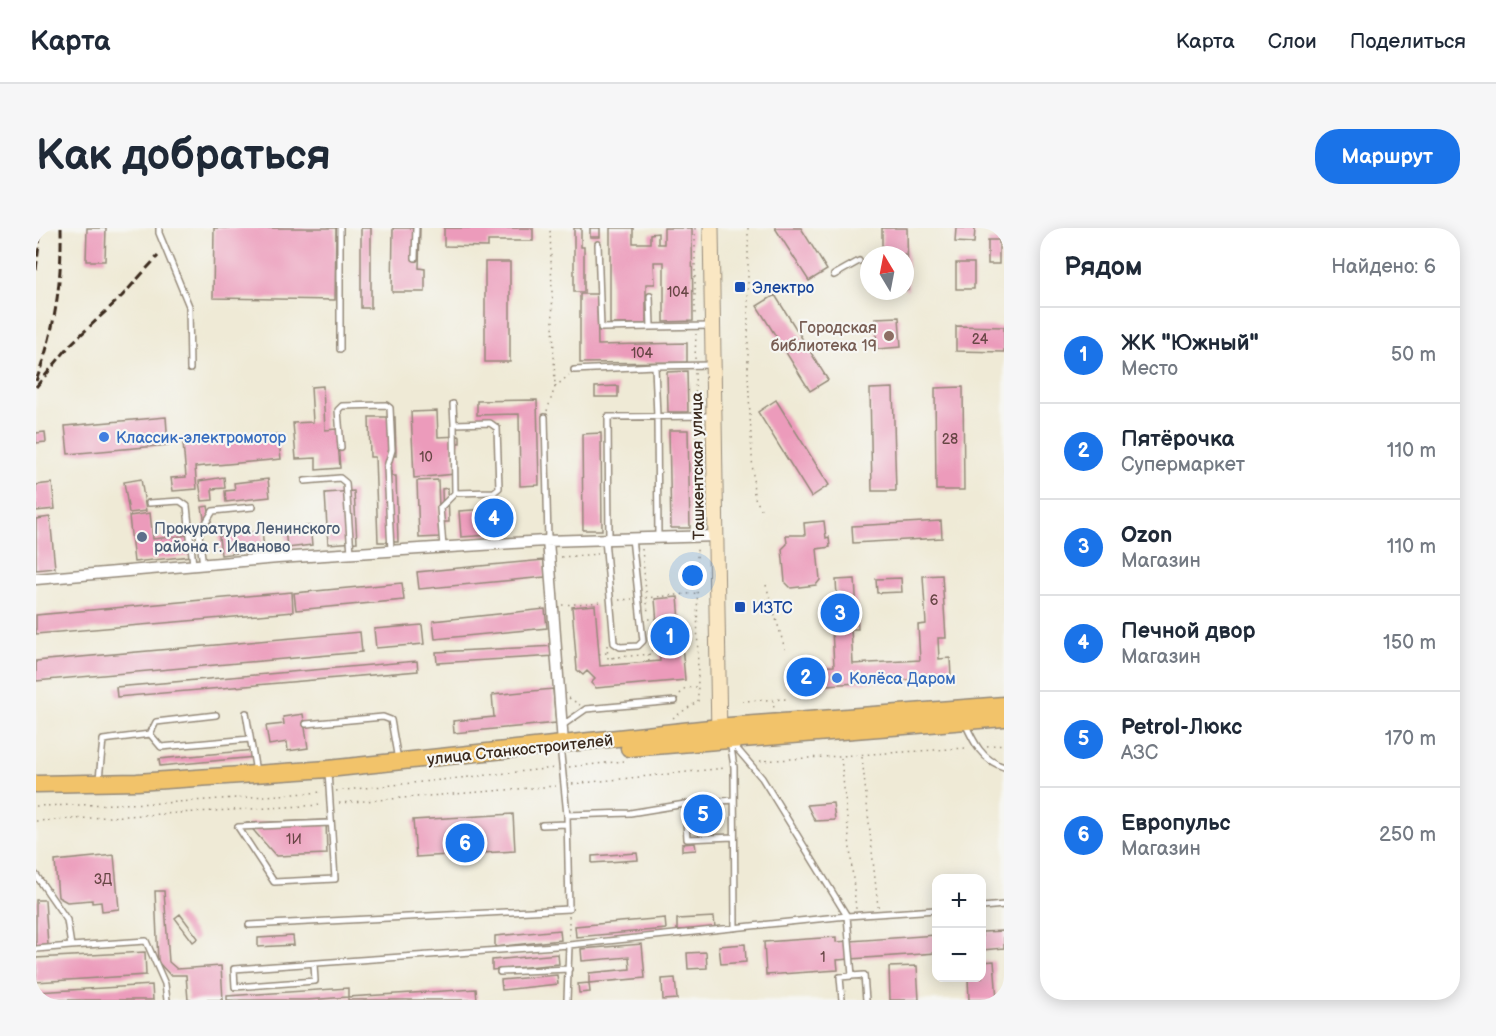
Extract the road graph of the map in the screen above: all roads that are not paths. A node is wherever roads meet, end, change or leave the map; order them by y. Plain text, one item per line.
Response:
1 (159, 228) edge
2 (340, 228) edge
3 (416, 228) edge
4 (711, 228) edge
5 (720, 228) edge
6 (598, 244) dead end
7 (416, 258) dead end
8 (859, 261) dead end
9 (834, 275) dead end
10 (650, 296) dead end
11 (717, 326) junction
12 (651, 327) junction
13 (340, 349) dead end
14 (713, 365) junction
15 (655, 366) junction
16 (190, 369) dead end
17 (574, 370) road end
18 (453, 405) dead end
19 (714, 416) junction
20 (545, 417) road end
21 (657, 417) junction
22 (454, 424) junction
23 (341, 448) dead end
24 (305, 481) dead end
25 (455, 493) junction
26 (149, 503) dead end
27 (253, 507) dead end
28 (721, 511) junction
29 (721, 536) junction
30 (658, 537) junction
31 (632, 538) junction
32 (607, 539) junction
33 (548, 540) junction
34 (443, 547) junction
35 (391, 551) junction
36 (351, 553) junction
37 (198, 565) junction
38 (36, 579) edge
39 (675, 701) road end
40 (1004, 705) edge
41 (246, 713) dead end
42 (216, 715) dead end
43 (1004, 718) edge
44 (964, 721) junction
45 (306, 724) dead end
46 (562, 726) junction
47 (724, 733) junction
48 (150, 734) junction
49 (250, 739) junction
50 (562, 755) junction
51 (398, 762) junction
52 (1004, 767) edge
53 (256, 774) junction
54 (328, 780) junction
55 (99, 782) junction
56 (36, 784) edge
57 (36, 790) edge
58 (734, 800) junction
59 (685, 804) junction
60 (567, 815) junction
61 (330, 823) junction
62 (567, 824) junction
63 (542, 825) dead end
64 (733, 837) junction
65 (36, 875) edge
66 (1004, 905) edge
67 (986, 907) edge
68 (932, 910) edge
69 (847, 916) junction
70 (249, 926) dead end
71 (735, 928) junction
72 (569, 945) junction
73 (71, 946) junction
74 (36, 949) edge
75 (314, 964) junction
76 (569, 969) junction
77 (500, 972) dead end
78 (852, 976) junction
79 (167, 1000) edge
80 (567, 1000) edge
81 (842, 1000) edge
82 (866, 1000) edge

1 - 16 lane
2 - 13 lane
3 - 7 lane
4 - 11 main road, Ташкентская улица
5 - 11 main road, Ташкентская улица
6 - 12 lane
8 - 9 lane
10 - 12 lane
11 - 12 lane
11 - 14 main road, Ташкентская улица
11 - 28 main road, Ташкентская улица
14 - 15 lane
14 - 19 main road, Ташкентская улица
15 - 17 lane
15 - 21 lane
18 - 22 lane
19 - 21 lane
19 - 28 main road, Ташкентская улица
20 - 33 lane
21 - 30 lane
21 - 32 lane
22 - 25 lane
22 - 25 lane
23 - 35 lane
24 - 36 lane
25 - 34 lane
26 - 37 lane
27 - 37 lane
28 - 29 main road, Ташкентская улица
29 - 30 street
29 - 47 main road, Ташкентская улица
30 - 31 street
31 - 32 street
31 - 32 lane
32 - 33 street
33 - 34 street
33 - 46 street
34 - 35 street
35 - 36 street
36 - 37 street
37 - 38 street
39 - 46 lane
40 - 47 main road, улица Станкостроителей
41 - 49 lane
42 - 48 lane
43 - 44 main road, улица Станкостроителей
44 - 47 main road, улица Станкостроителей
44 - 52 lane
45 - 51 lane
46 - 50 street
47 - 50 main road, улица Станкостроителей
47 - 58 lane
47 - 69 lane
48 - 49 lane
48 - 55 lane
49 - 53 lane
50 - 51 main road, улица Станкостроителей
50 - 54 main road, улица Станкостроителей
50 - 60 lane
51 - 54 main road, улица Станкостроителей
53 - 54 main road, улица Станкостроителей
53 - 55 main road, улица Станкостроителей
54 - 57 main road, улица Станкостроителей
54 - 61 lane
55 - 56 main road, улица Станкостроителей
58 - 59 lane
58 - 64 lane
59 - 60 lane
59 - 64 lane
60 - 62 lane
61 - 61 lane
62 - 63 lane
62 - 70 lane
64 - 71 lane
65 - 73 lane
66 - 67 lane
68 - 69 lane
69 - 71 lane
69 - 78 lane
71 - 72 lane
72 - 75 lane
72 - 76 lane
73 - 74 lane
73 - 79 lane
75 - 75 lane
76 - 77 lane
76 - 80 lane
78 - 81 lane
78 - 82 lane

